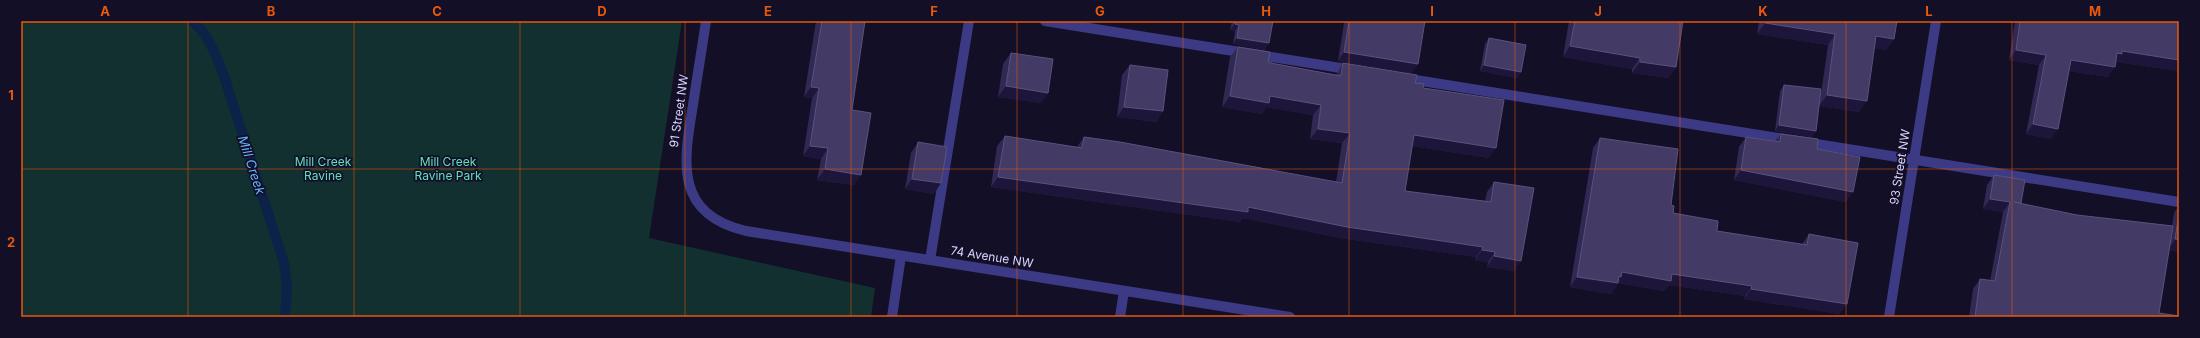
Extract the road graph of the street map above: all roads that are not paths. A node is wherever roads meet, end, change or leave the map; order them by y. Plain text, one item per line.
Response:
1 (706, 21) edge
2 (969, 21) edge
3 (1045, 21) edge
4 (1936, 21) edge
5 (1360, 71) edge
6 (1392, 76) edge
7 (1914, 160) junction
8 (2179, 202) edge
9 (698, 204) joint
10 (901, 256) junction
11 (930, 260) junction
12 (1124, 291) junction
13 (892, 317) edge
14 (1120, 317) edge
15 (1290, 317) edge
16 (1889, 317) edge

1 - 9 street, 91 Street NW
2 - 11 street
3 - 5 street
4 - 7 street, 93 Street NW
6 - 7 street
7 - 8 street
7 - 16 street, 93 Street NW
9 - 10 street, 74 Avenue NW
10 - 11 street, 74 Avenue NW
10 - 13 street
11 - 12 street, 74 Avenue NW
12 - 14 street
12 - 15 street, 74 Avenue NW

